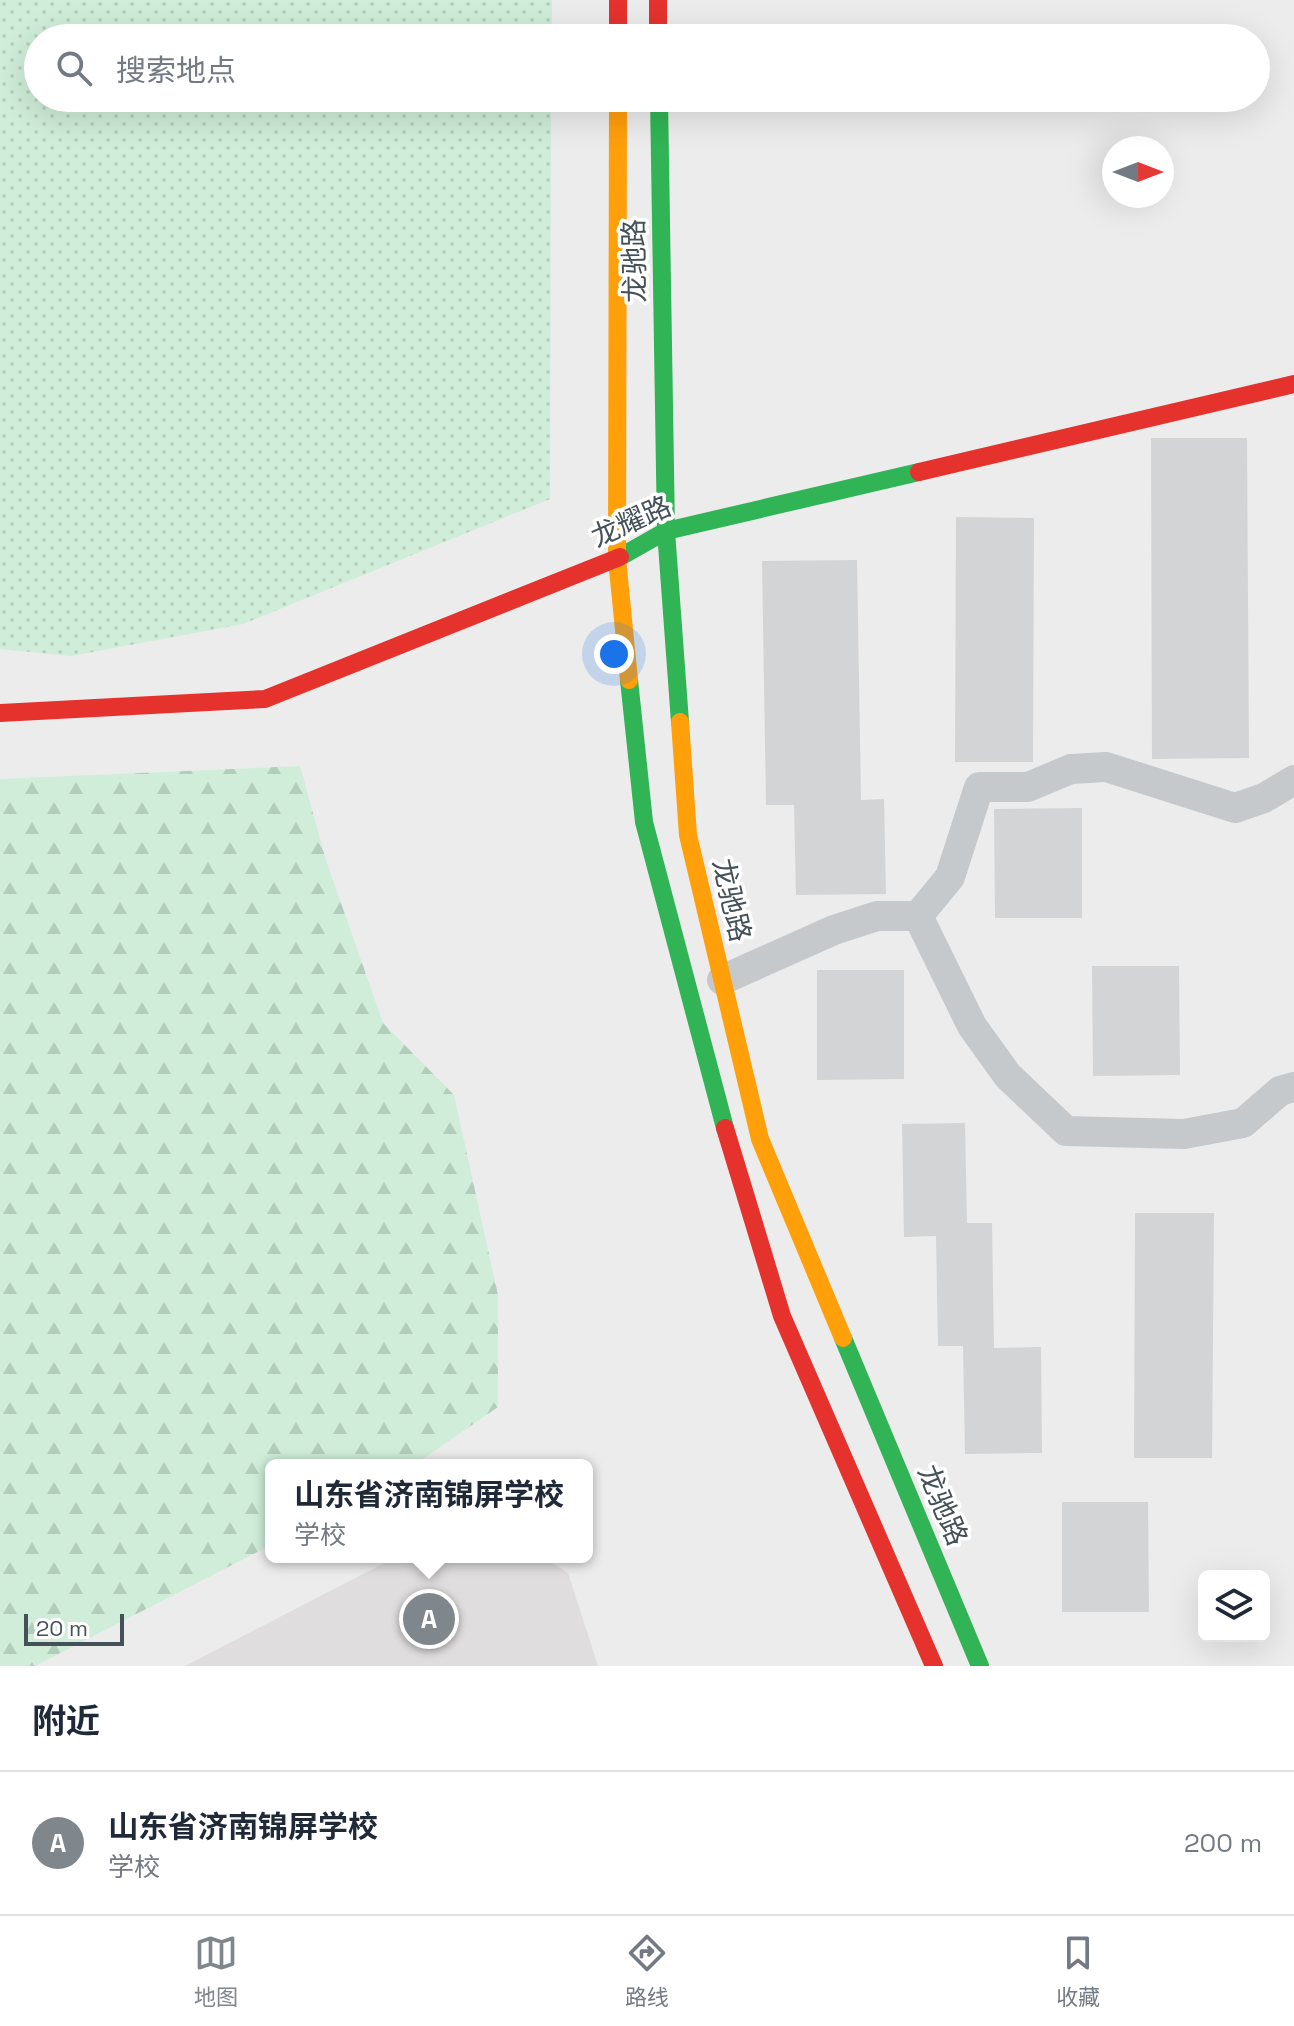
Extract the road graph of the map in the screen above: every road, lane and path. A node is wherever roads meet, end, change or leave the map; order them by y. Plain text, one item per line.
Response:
1 (618, 0) edge
2 (658, 0) edge
3 (618, 24) edge
4 (658, 24) edge
5 (618, 112) edge
6 (659, 112) edge
7 (1294, 384) edge
8 (666, 531) junction
9 (617, 559) junction
10 (0, 713) edge
11 (1294, 780) edge
12 (918, 916) junction
13 (722, 980) junction
14 (1294, 1087) edge
15 (934, 1666) edge
16 (980, 1666) edge

1 - 3 main road
2 - 4 main road
5 - 9 main road, 龙驰路
6 - 8 main road, 龙驰路
7 - 8 main road, 龙耀路
8 - 9 main road, 龙耀路
8 - 13 main road, 龙驰路
9 - 10 main road, 龙耀路
9 - 15 main road, 龙驰路
11 - 12 street
12 - 13 street
12 - 14 street
13 - 16 main road, 龙驰路

